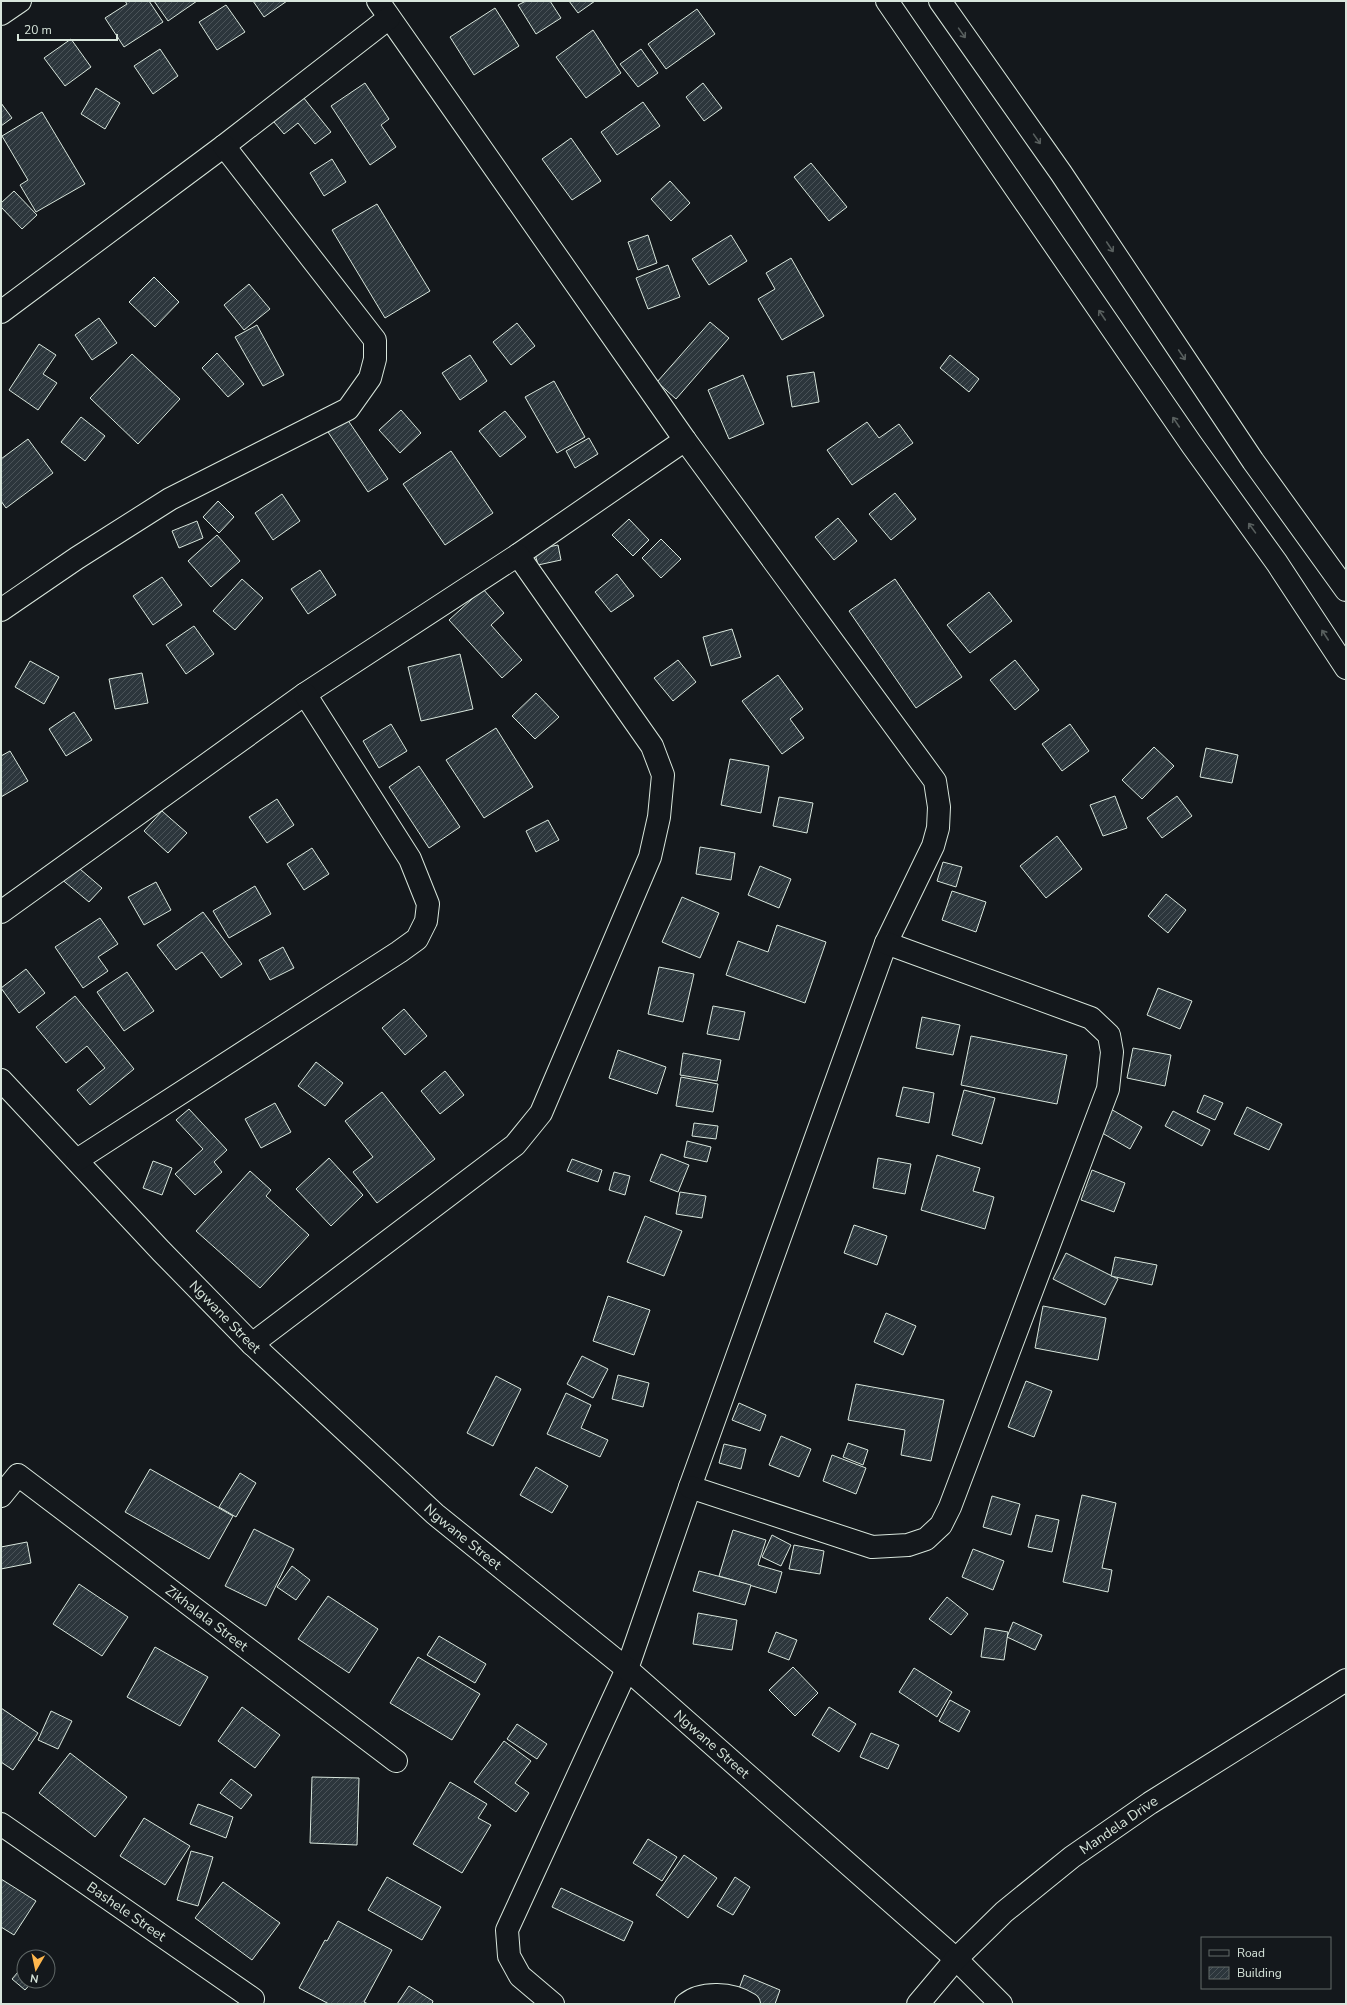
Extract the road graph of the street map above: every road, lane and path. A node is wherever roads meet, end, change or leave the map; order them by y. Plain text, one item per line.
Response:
1 (20, 1) edge
2 (888, 1) edge
3 (940, 1) edge
4 (384, 9) edge
5 (1, 14) edge
6 (224, 146) junction
7 (1, 312) edge
8 (685, 440) junction
9 (518, 555) junction
10 (1346, 590) edge
11 (1, 610) edge
12 (1346, 668) edge
13 (305, 694) junction
14 (1, 912) edge
15 (886, 943) junction
16 (1, 1080) edge
17 (77, 1160) junction
18 (252, 1344) junction
19 (690, 1487) junction
20 (1, 1496) edge
21 (627, 1669) junction
22 (1346, 1680) edge
23 (396, 1761) dead end
24 (1, 1824) edge
25 (956, 1959) junction
26 (253, 1999) dead end
27 (553, 2004) edge
28 (686, 2004) edge
29 (749, 2004) edge
30 (918, 2004) edge
31 (1001, 2004) edge

1 - 5 main road
12 -> 2 main road
3 -> 10 main road
4 - 6 main road
4 - 8 main road
6 - 7 main road
6 - 11 main road
8 - 9 main road
8 - 15 main road
9 - 13 main road
9 - 18 main road
13 - 14 main road
13 - 17 main road
15 - 19 main road
15 - 19 main road
16 - 17 main road, Ngwane Street
17 - 18 main road, Ngwane Street
18 - 21 main road, Ngwane Street
19 - 21 main road
20 - 23 main road, Zikhalala Street
21 - 25 main road, Ngwane Street
21 - 27 main road
22 - 25 main road, Mandela Drive
24 - 26 main road, Bashele Street
25 - 30 main road, Mandela Drive
25 - 31 main road, Ngwane Street
28 - 29 main road

